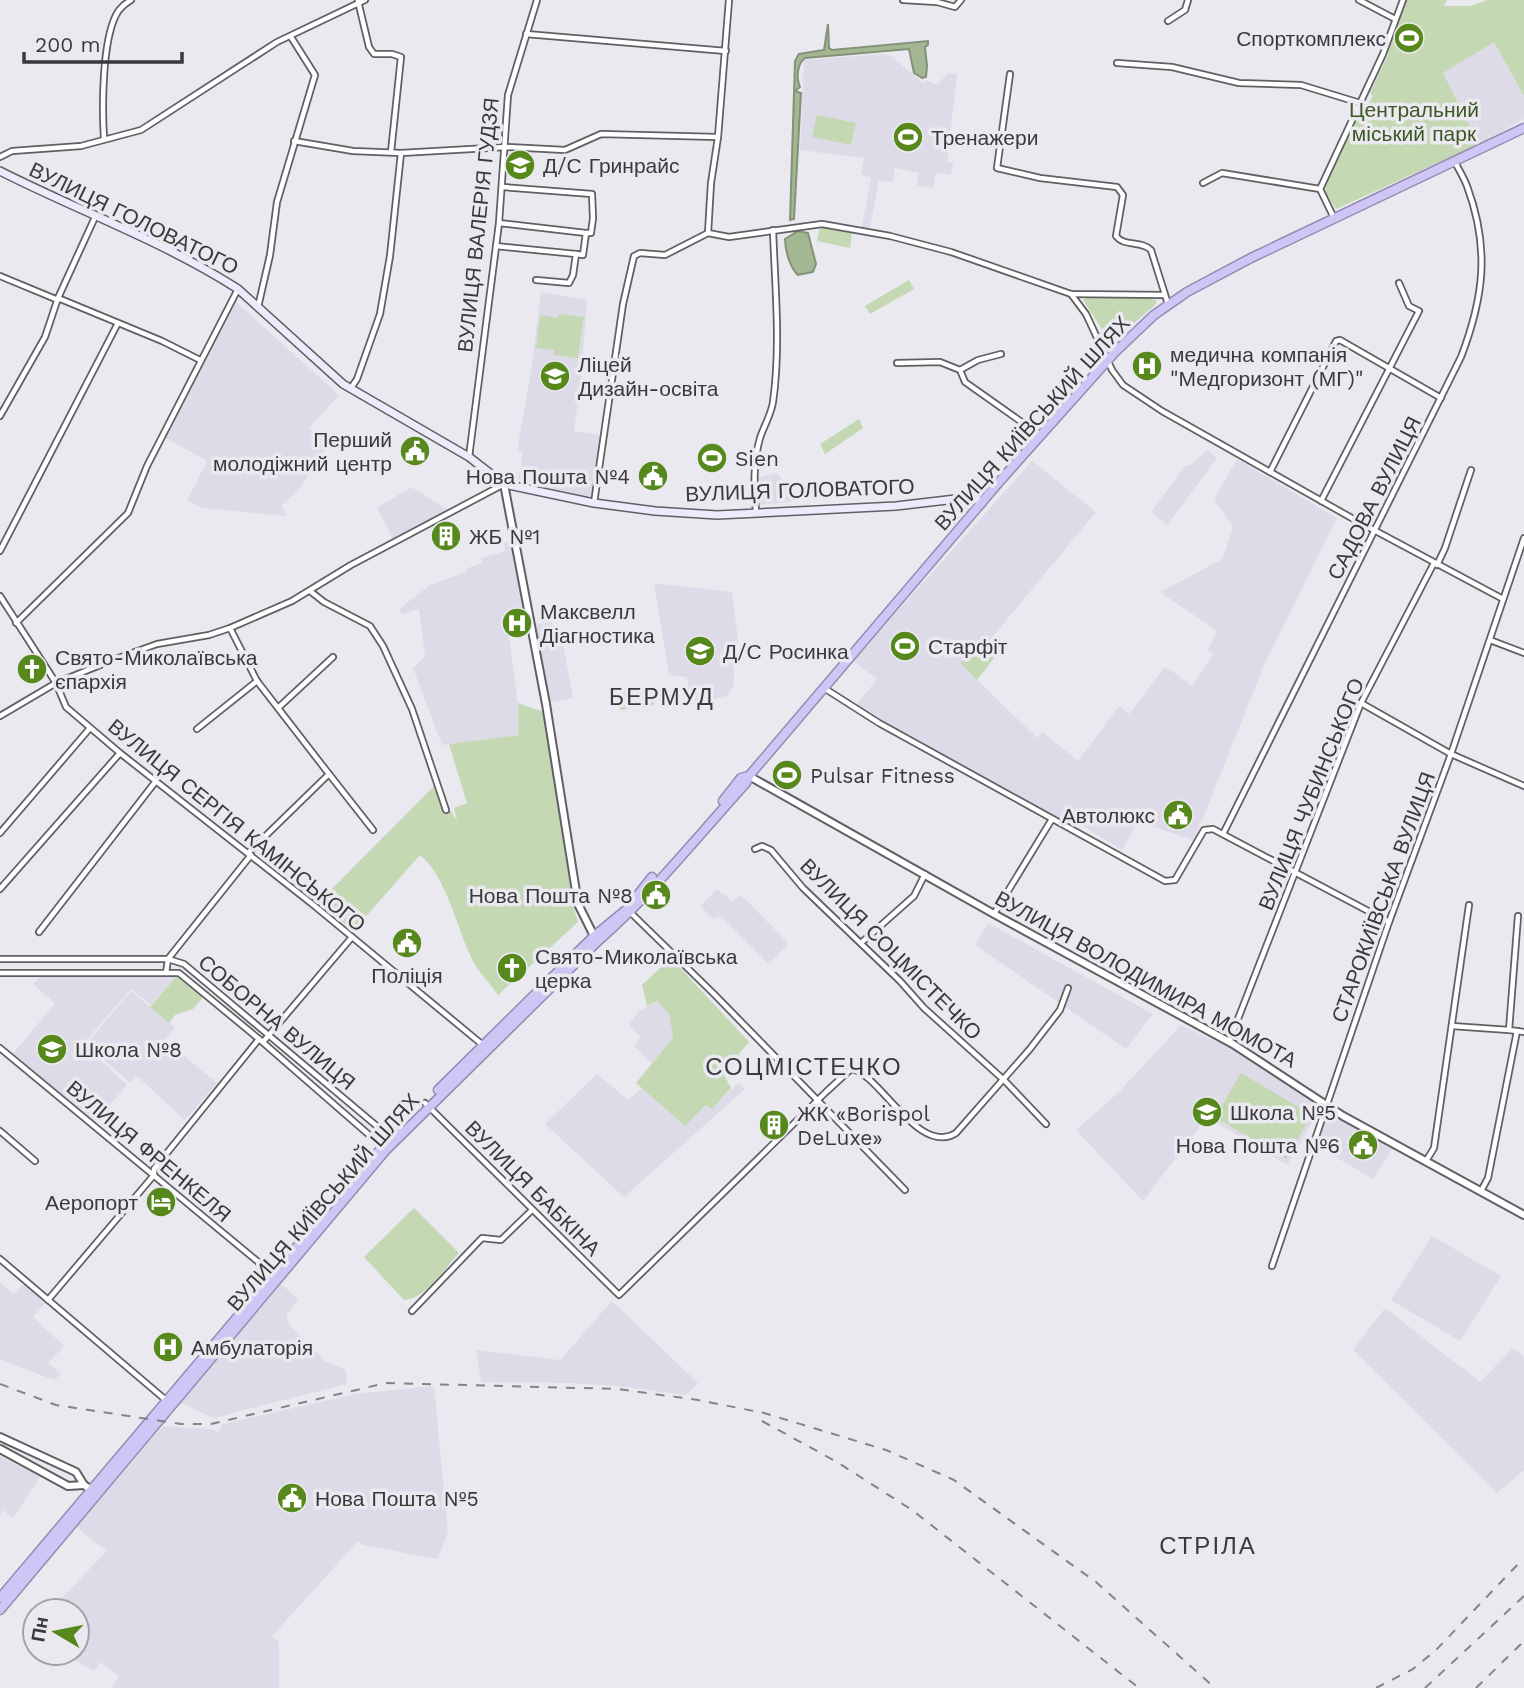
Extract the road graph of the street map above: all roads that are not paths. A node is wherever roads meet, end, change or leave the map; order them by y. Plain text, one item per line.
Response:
1 (131, 0) edge
2 (537, 0) edge
3 (729, 0) edge
4 (903, 0) edge
5 (961, 0) edge
6 (1188, 0) edge
7 (1359, 0) edge
8 (1403, 0) edge
9 (361, 1) edge
10 (1395, 19) junction
11 (1168, 21) dead end
12 (526, 34) junction
13 (291, 37) junction
14 (726, 51) junction
15 (1117, 63) dead end
16 (1010, 74) dead end
17 (1360, 103) junction
18 (1524, 128) edge
19 (718, 137) junction
20 (104, 139) junction
21 (295, 141) junction
22 (506, 147) junction
23 (391, 152) junction
24 (401, 153) junction
25 (0, 157) edge
26 (1455, 162) junction
27 (0, 171) edge
28 (1203, 183) dead end
29 (502, 187) junction
30 (1320, 189) junction
31 (96, 215) junction
32 (1332, 220) junction
33 (499, 223) junction
34 (773, 230) junction
35 (586, 233) junction
36 (708, 233) junction
37 (496, 246) junction
38 (576, 254) junction
39 (0, 276) edge
40 (536, 280) dead end
41 (1399, 282) dead end
42 (238, 289) junction
43 (1071, 294) junction
44 (1164, 295) junction
45 (58, 299) junction
46 (1168, 304) junction
47 (258, 307) junction
48 (118, 323) junction
49 (1000, 354) dead end
50 (201, 360) junction
51 (1108, 360) junction
52 (897, 363) dead end
53 (1390, 367) junction
54 (960, 370) junction
55 (351, 389) junction
56 (1441, 398) junction
57 (0, 415) edge
58 (1041, 435) junction
59 (469, 457) junction
60 (1471, 470) dead end
61 (1270, 472) junction
62 (504, 484) junction
63 (1321, 501) junction
64 (594, 503) junction
65 (982, 503) junction
66 (756, 512) junction
67 (1375, 531) junction
68 (1524, 538) edge
69 (0, 551) edge
70 (1521, 556) edge
71 (1435, 564) junction
72 (310, 591) junction
73 (0, 597) edge
74 (1503, 599) junction
75 (16, 623) junction
76 (230, 628) junction
77 (1490, 640) junction
78 (1524, 653) edge
79 (333, 657) dead end
80 (257, 681) junction
81 (56, 683) junction
82 (823, 687) junction
83 (1361, 703) junction
84 (278, 708) junction
85 (0, 716) edge
86 (90, 728) junction
87 (197, 730) dead end
88 (120, 753) junction
89 (1451, 754) junction
90 (329, 774) junction
91 (749, 776) junction
92 (156, 781) junction
93 (1524, 786) edge
94 (446, 810) dead end
95 (1052, 819) junction
96 (373, 830) dead end
97 (0, 833) edge
98 (1223, 834) junction
99 (755, 849) dead end
100 (250, 854) junction
101 (1295, 872) junction
102 (925, 874) junction
103 (0, 889) edge
104 (1469, 905) dead end
105 (629, 910) junction
106 (994, 914) junction
107 (1518, 916) dead end
108 (1389, 922) junction
109 (39, 932) dead end
110 (352, 937) junction
111 (595, 939) junction
112 (861, 943) junction
113 (168, 959) junction
114 (0, 960) edge
115 (0, 973) edge
116 (166, 973) junction
117 (1068, 988) dead end
118 (1452, 1026) junction
119 (1509, 1030) junction
120 (1517, 1031) junction
121 (1524, 1032) edge
122 (270, 1035) junction
123 (261, 1040) junction
124 (1229, 1042) junction
125 (485, 1047) junction
126 (0, 1048) edge
127 (1004, 1081) junction
128 (817, 1100) junction
129 (426, 1105) junction
130 (1326, 1105) junction
131 (1045, 1124) dead end
132 (0, 1131) edge
133 (392, 1139) junction
134 (384, 1148) junction
135 (35, 1161) dead end
136 (1425, 1162) junction
137 (154, 1175) junction
138 (905, 1190) dead end
139 (1480, 1192) junction
140 (532, 1210) junction
141 (1524, 1215) edge
142 (0, 1259) edge
143 (1272, 1266) dead end
144 (275, 1277) junction
145 (48, 1300) junction
146 (412, 1311) dead end
147 (168, 1401) junction
148 (0, 1437) edge
149 (0, 1450) edge
150 (91, 1490) junction
151 (0, 1598) edge
152 (0, 1610) edge

1 - 20 street
2 - 12 street, ВУЛИЦЯ ВАЛЕРІЯ ГУДЗЯ
3 - 14 street
4 - 5 street
6 - 11 street
7 - 10 street
8 - 10 street
9 - 13 street
9 - 23 street
10 - 17 street
12 - 14 street
12 - 22 street, ВУЛИЦЯ ВАЛЕРІЯ ГУДЗЯ
13 - 20 street
13 - 21 street
14 - 19 street
15 - 17 street
16 - 44 street
17 - 30 street
18 - 26 highway, ВУЛИЦЯ КИЇВСЬКИЙ ШЛЯХ
19 - 22 street
19 - 36 street
20 - 25 street
21 - 23 street
21 - 47 street
22 - 24 street
22 - 29 street, ВУЛИЦЯ ВАЛЕРІЯ ГУДЗЯ
23 - 24 street
24 - 55 street
26 - 32 highway, ВУЛИЦЯ КИЇВСЬКИЙ ШЛЯХ
26 - 56 street, САДОВА ВУЛИЦЯ
27 - 31 main road, ВУЛИЦЯ ГОЛОВАТОГО
28 - 30 street
29 - 33 street, ВУЛИЦЯ ВАЛЕРІЯ ГУДЗЯ
29 - 35 street
30 - 32 street
31 - 42 main road, ВУЛИЦЯ ГОЛОВАТОГО
31 - 45 street
32 - 46 highway, ВУЛИЦЯ КИЇВСЬКИЙ ШЛЯХ
33 - 35 street
33 - 37 street, ВУЛИЦЯ ВАЛЕРІЯ ГУДЗЯ
34 - 36 street
34 - 43 street
34 - 66 street
35 - 38 street
36 - 64 street
37 - 38 street
37 - 59 street, ВУЛИЦЯ ВАЛЕРІЯ ГУДЗЯ
38 - 40 street
39 - 45 street
41 - 53 street
42 - 47 main road, ВУЛИЦЯ ГОЛОВАТОГО
42 - 50 street
43 - 44 street
43 - 51 street
44 - 46 street
45 - 48 street
45 - 57 street
46 - 51 highway, ВУЛИЦЯ КИЇВСЬКИЙ ШЛЯХ
47 - 55 main road, ВУЛИЦЯ ГОЛОВАТОГО
48 - 50 street
48 - 69 street
49 - 54 street
50 - 75 street
51 - 58 highway, ВУЛИЦЯ КИЇВСЬКИЙ ШЛЯХ
51 - 61 street
52 - 54 street
53 - 56 street
53 - 61 street
53 - 63 street
54 - 58 street
55 - 59 main road, ВУЛИЦЯ ГОЛОВАТОГО
56 - 67 street, САДОВА ВУЛИЦЯ
58 - 65 highway, ВУЛИЦЯ КИЇВСЬКИЙ ШЛЯХ
59 - 62 main road, ВУЛИЦЯ ГОЛОВАТОГО
60 - 71 street, ВУЛИЦЯ ЧУБИНСЬКОГО
61 - 63 street
62 - 64 main road, ВУЛИЦЯ ГОЛОВАТОГО
62 - 72 street
62 - 111 street
63 - 67 street
64 - 66 main road, ВУЛИЦЯ ГОЛОВАТОГО
65 - 66 main road, ВУЛИЦЯ ГОЛОВАТОГО
65 - 82 highway, ВУЛИЦЯ КИЇВСЬКИЙ ШЛЯХ
67 - 71 street
67 - 98 street, САДОВА ВУЛИЦЯ
68 - 70 street, СТАРОКИЇВСЬКА ВУЛИЦЯ
70 - 74 street, СТАРОКИЇВСЬКА ВУЛИЦЯ
71 - 74 street
71 - 83 street, ВУЛИЦЯ ЧУБИНСЬКОГО
72 - 76 street
72 - 94 street
73 - 75 street, ВУЛИЦЯ СЕРГІЯ КАМІНСЬКОГО
74 - 77 street, СТАРОКИЇВСЬКА ВУЛИЦЯ
75 - 81 street, ВУЛИЦЯ СЕРГІЯ КАМІНСЬКОГО
76 - 80 street
76 - 81 street
77 - 78 street
77 - 89 street, СТАРОКИЇВСЬКА ВУЛИЦЯ
79 - 84 street
80 - 84 street
80 - 87 street
81 - 85 street
81 - 86 street, ВУЛИЦЯ СЕРГІЯ КАМІНСЬКОГО
82 - 91 highway, ВУЛИЦЯ КИЇВСЬКИЙ ШЛЯХ
82 - 95 street
83 - 89 street
83 - 101 street, ВУЛИЦЯ ЧУБИНСЬКОГО
84 - 90 street
86 - 88 street, ВУЛИЦЯ СЕРГІЯ КАМІНСЬКОГО
86 - 97 street
88 - 92 street, ВУЛИЦЯ СЕРГІЯ КАМІНСЬКОГО
88 - 103 street
89 - 93 street
89 - 108 street, СТАРОКИЇВСЬКА ВУЛИЦЯ
90 - 96 street
90 - 100 street
91 - 102 street, ВУЛИЦЯ ВОЛОДИМИРА МОМОТА
91 - 105 highway, ВУЛИЦЯ КИЇВСЬКИЙ ШЛЯХ
92 - 100 street, ВУЛИЦЯ СЕРГІЯ КАМІНСЬКОГО
92 - 109 street
95 - 98 street
95 - 106 street
98 - 101 street
99 - 112 street, ВУЛИЦЯ СОЦМІСТЕЧКО
100 - 110 street, ВУЛИЦЯ СЕРГІЯ КАМІНСЬКОГО
100 - 113 street
101 - 108 street
101 - 124 street, ВУЛИЦЯ ЧУБИНСЬКОГО
102 - 106 street, ВУЛИЦЯ ВОЛОДИМИРА МОМОТА
102 - 112 street
104 - 118 street
105 - 111 highway, ВУЛИЦЯ КИЇВСЬКИЙ ШЛЯХ
105 - 128 street
106 - 124 street, ВУЛИЦЯ ВОЛОДИМИРА МОМОТА
107 - 119 street
108 - 130 street, СТАРОКИЇВСЬКА ВУЛИЦЯ
110 - 122 street
110 - 125 street, ВУЛИЦЯ СЕРГІЯ КАМІНСЬКОГО
111 - 125 highway, ВУЛИЦЯ КИЇВСЬКИЙ ШЛЯХ
112 - 127 street, ВУЛИЦЯ СОЦМІСТЕЧКО
113 - 114 street, СОБОРНА ВУЛИЦЯ
113 - 116 street
113 - 122 street, СОБОРНА ВУЛИЦЯ
115 - 116 street, СОБОРНА ВУЛИЦЯ
116 - 123 street, СОБОРНА ВУЛИЦЯ
117 - 127 street
118 - 119 street
118 - 136 street
119 - 120 street
120 - 121 street
120 - 139 street
122 - 123 street
122 - 133 street, СОБОРНА ВУЛИЦЯ
123 - 134 street, СОБОРНА ВУЛИЦЯ
123 - 137 street
124 - 130 street, ВУЛИЦЯ ВОЛОДИМИРА МОМОТА
125 - 129 highway, ВУЛИЦЯ КИЇВСЬКИЙ ШЛЯХ
126 - 137 street, ВУЛИЦЯ ФРЕНКЕЛЯ
127 - 128 street
127 - 131 street, ВУЛИЦЯ СОЦМІСТЕЧКО
128 - 138 street
128 - 140 street, ВУЛИЦЯ БАБКІНА
129 - 133 highway, ВУЛИЦЯ КИЇВСЬКИЙ ШЛЯХ
129 - 140 street, ВУЛИЦЯ БАБКІНА
130 - 136 street, ВУЛИЦЯ ВОЛОДИМИРА МОМОТА
130 - 143 street, СТАРОКИЇВСЬКА ВУЛИЦЯ
132 - 135 street
133 - 134 highway, ВУЛИЦЯ КИЇВСЬКИЙ ШЛЯХ
134 - 144 highway, ВУЛИЦЯ КИЇВСЬКИЙ ШЛЯХ
136 - 139 street, ВУЛИЦЯ ВОЛОДИМИРА МОМОТА
137 - 144 street, ВУЛИЦЯ ФРЕНКЕЛЯ
137 - 145 street
139 - 141 street, ВУЛИЦЯ ВОЛОДИМИРА МОМОТА
140 - 146 street
142 - 145 street
144 - 147 highway, ВУЛИЦЯ КИЇВСЬКИЙ ШЛЯХ
144 - 150 highway, ВУЛИЦЯ КИЇВСЬКИЙ ШЛЯХ
145 - 147 street
147 - 150 highway, ВУЛИЦЯ КИЇВСЬКИЙ ШЛЯХ
148 - 150 street
149 - 150 street
150 - 151 highway, ВУЛИЦЯ КИЇВСЬКИЙ ШЛЯХ
150 - 152 highway, ВУЛИЦЯ КИЇВСЬКИЙ ШЛЯХ

